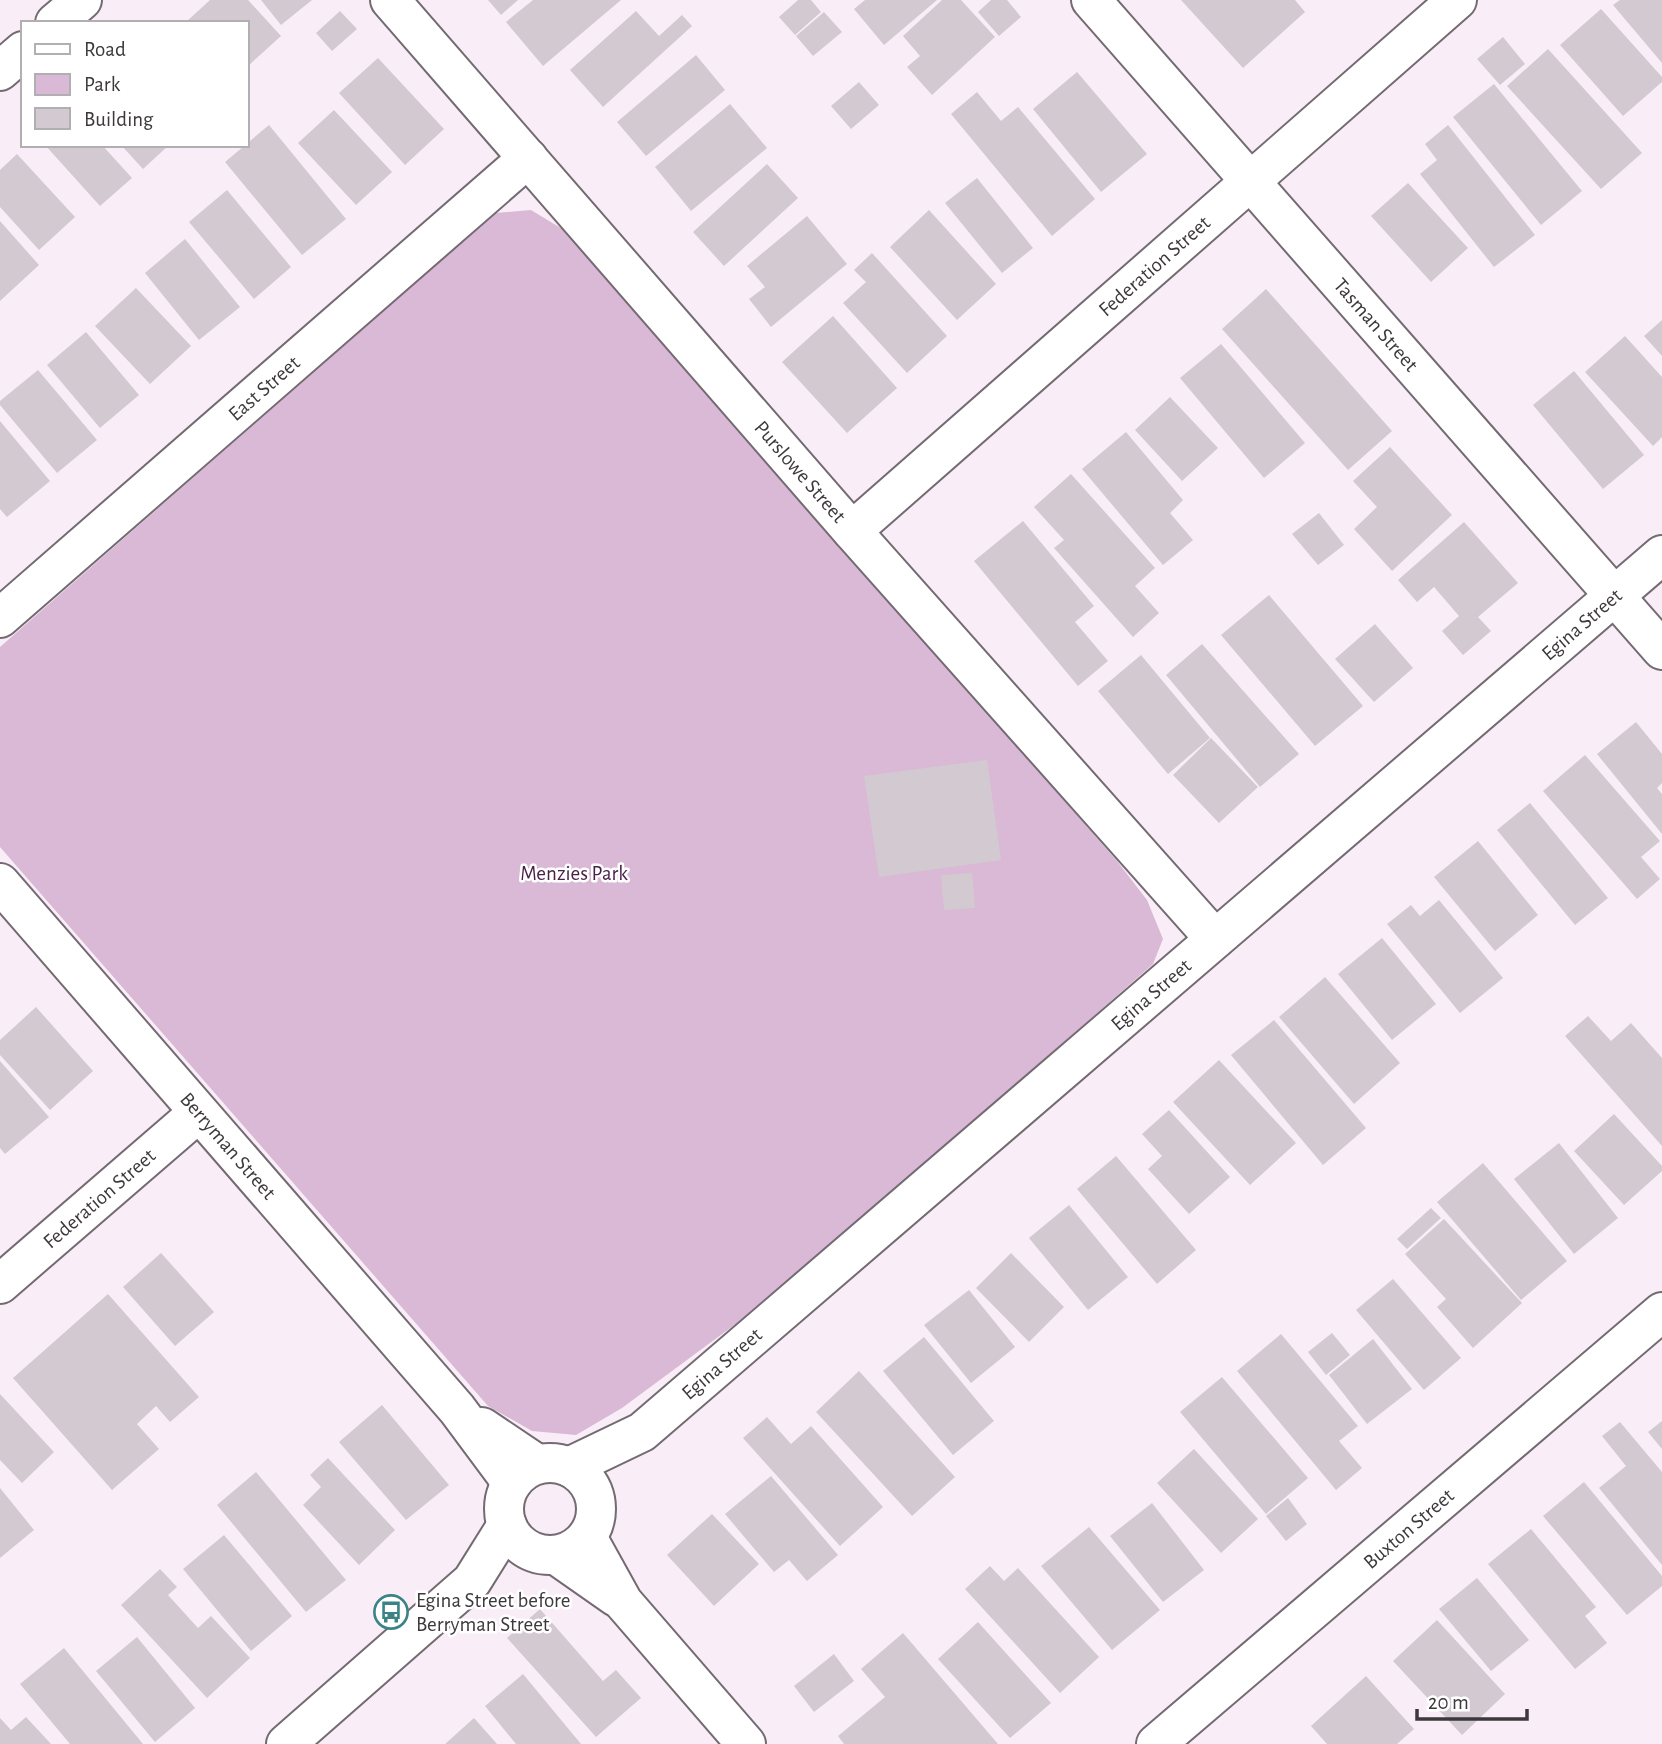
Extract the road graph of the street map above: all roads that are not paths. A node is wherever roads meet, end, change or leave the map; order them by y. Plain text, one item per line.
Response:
1 (82, 0) edge
2 (390, 0) edge
3 (1091, 0) edge
4 (1457, 0) edge
5 (57, 21) edge
6 (21, 53) edge
7 (0, 71) edge
8 (528, 158) junction
9 (1251, 180) junction
10 (852, 531) junction
11 (1662, 555) edge
12 (1616, 596) junction
13 (0, 618) edge
14 (1662, 650) edge
15 (0, 883) edge
16 (1215, 939) junction
17 (198, 1113) junction
18 (0, 1284) edge
19 (1662, 1312) edge
20 (642, 1432) junction
21 (539, 1471) junction
22 (506, 1525) junction
23 (570, 1538) junction
24 (472, 1581) junction
25 (286, 1744) edge
26 (746, 1744) edge
27 (1156, 1744) edge

1 - 5 street
2 - 8 street, Purslowe Street
3 - 9 street, Tasman Street
4 - 9 street, Federation Street
6 - 7 street
8 - 10 street, Purslowe Street
8 - 13 street, East Street
9 - 10 street, Federation Street
9 - 12 street, Tasman Street
10 - 16 street, Purslowe Street
11 - 12 street, Egina Street
12 - 14 street, Tasman Street
12 - 16 street, Egina Street
15 - 17 street, Berryman Street
16 - 20 street, Egina Street
17 - 18 street, Federation Street
17 - 21 street, Berryman Street
19 - 27 street, Buxton Street
20 - 21 street, Egina Street
20 - 23 street, Egina Street
21 - 22 street
21 - 23 street, Berryman Street
22 - 23 street, Berryman Street
22 - 24 street
23 - 24 street
23 - 26 street, Berryman Street
24 - 25 street

